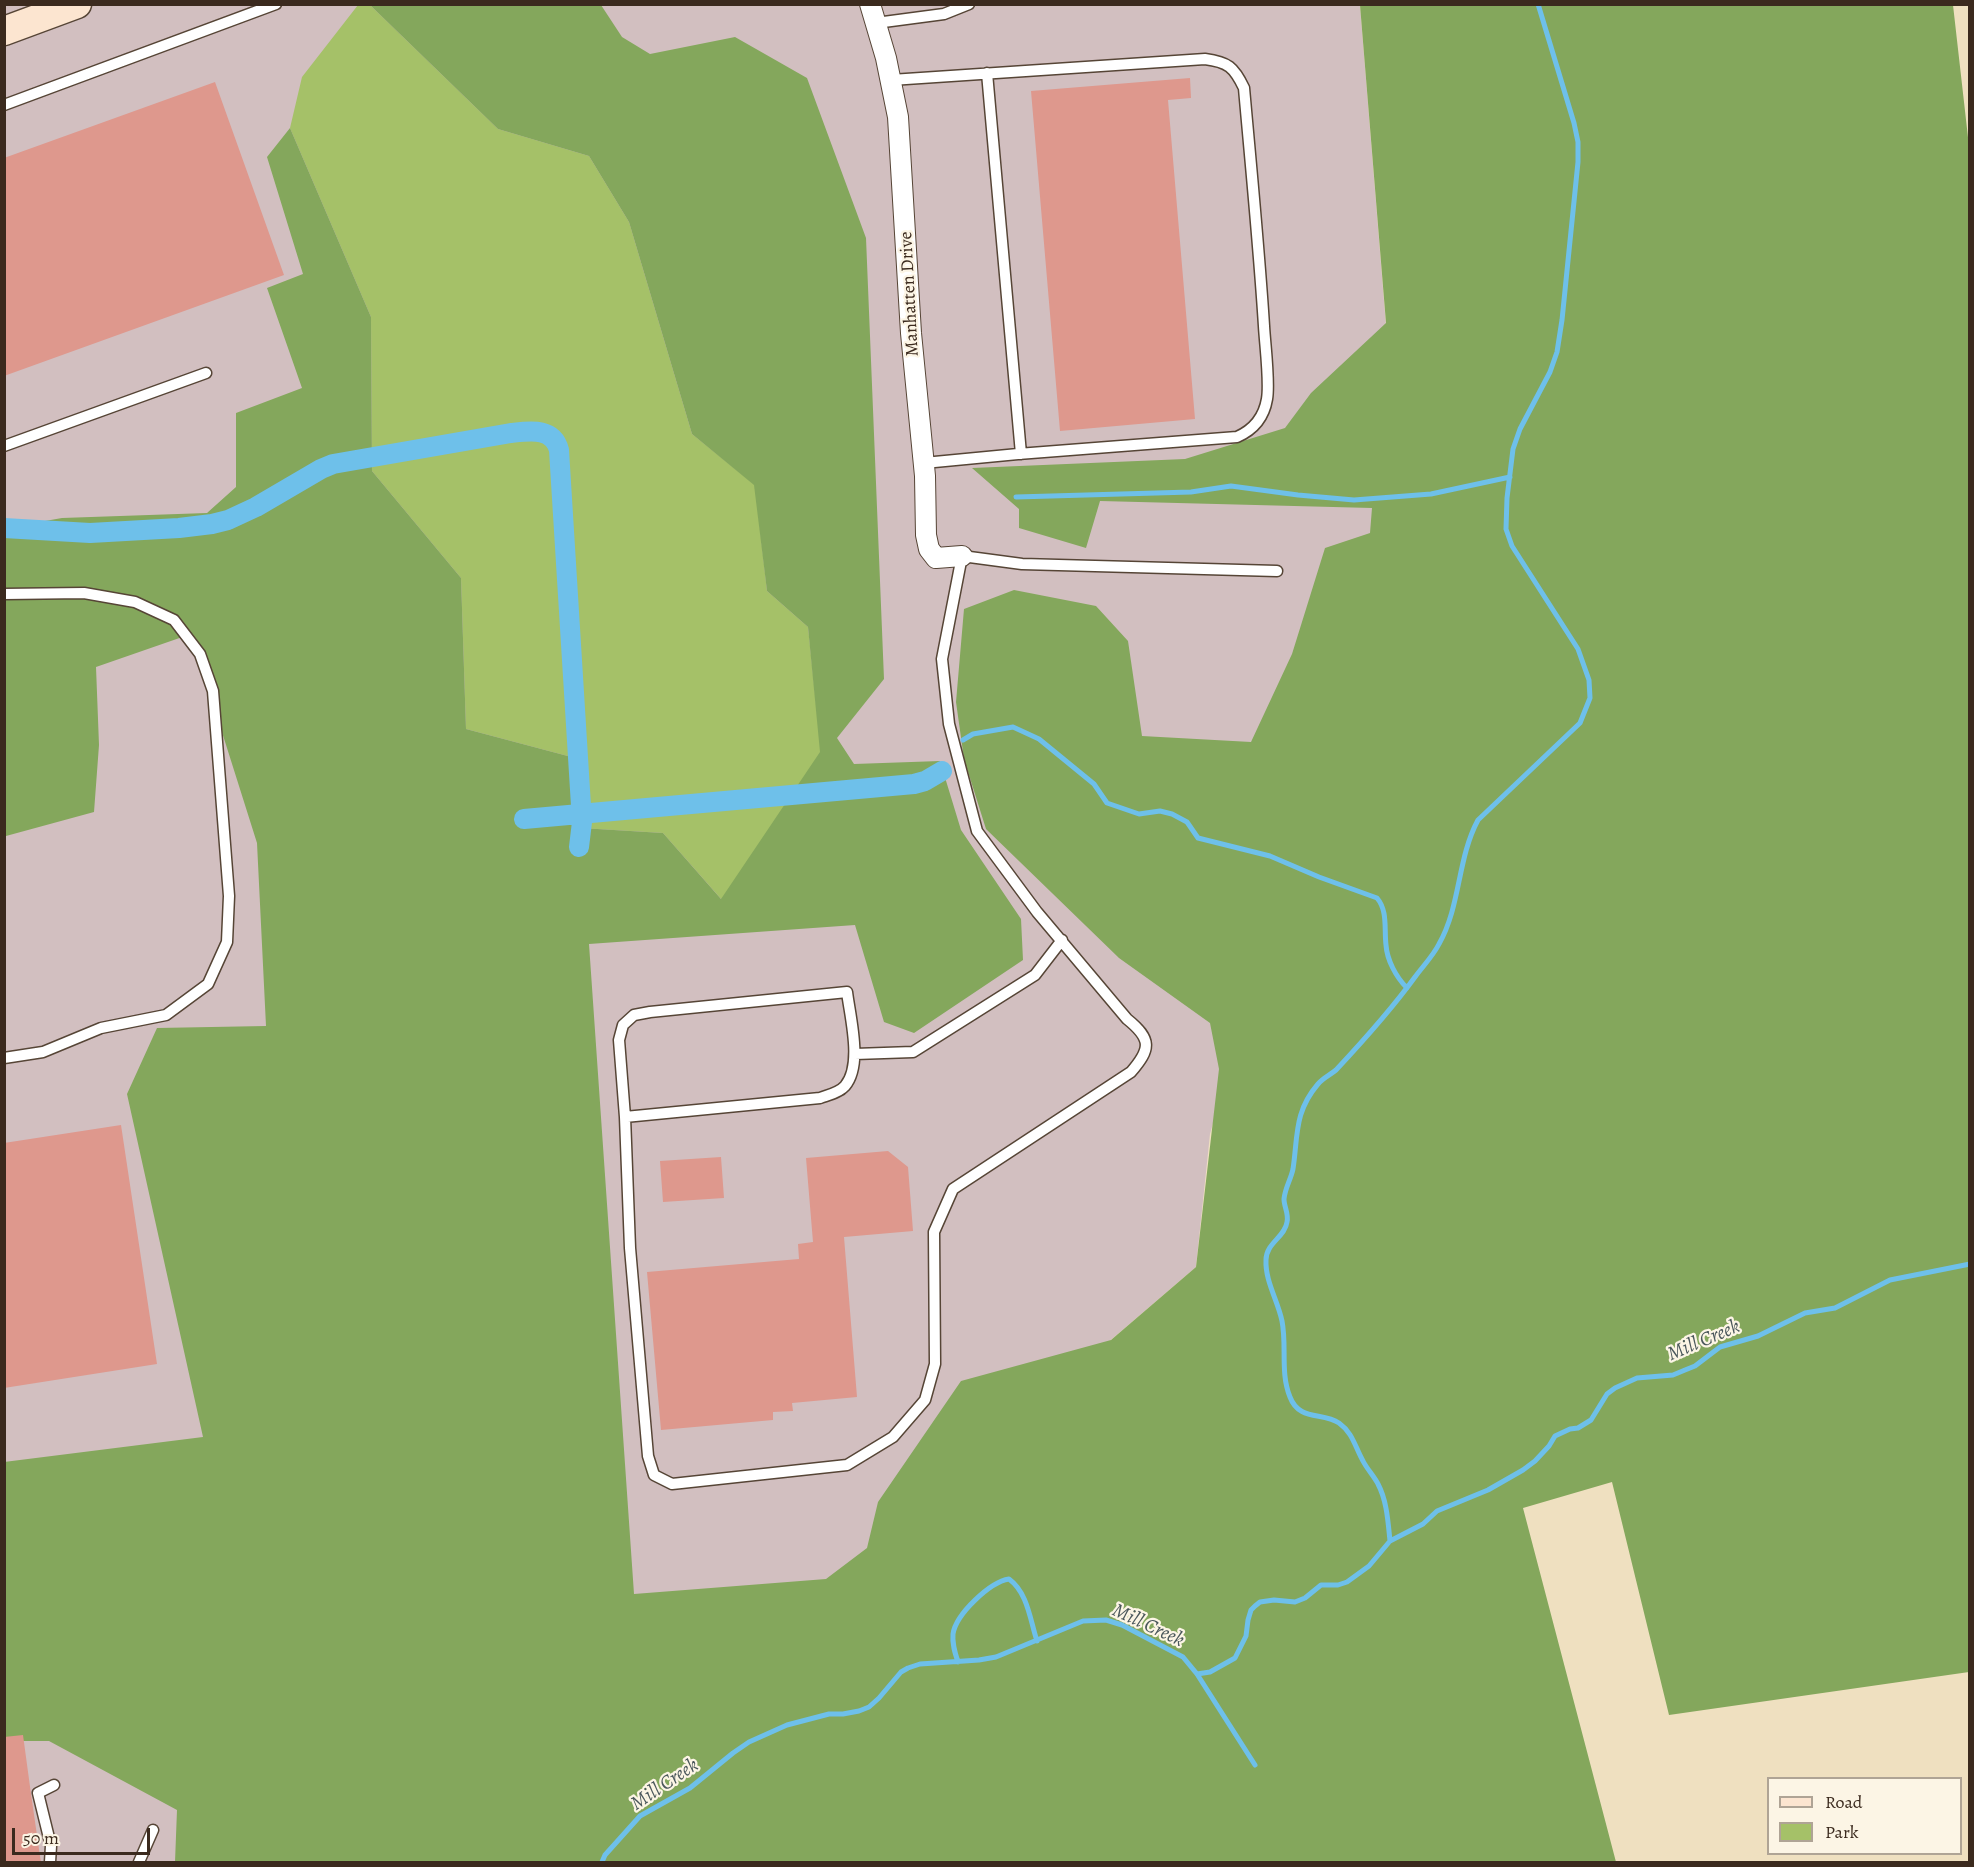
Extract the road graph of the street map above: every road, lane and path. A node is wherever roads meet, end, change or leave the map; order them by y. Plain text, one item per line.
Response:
1 (77, 4) edge
2 (276, 4) edge
3 (969, 4) edge
4 (873, 14) edge
5 (4, 31) edge
6 (987, 74) junction
7 (891, 80) junction
8 (4, 105) edge
9 (206, 373) dead end
10 (4, 446) edge
11 (1021, 454) junction
12 (924, 463) junction
13 (962, 556) junction
14 (1277, 571) dead end
15 (4, 594) edge
16 (1062, 940) junction
17 (855, 1054) junction
18 (4, 1058) edge
19 (625, 1117) junction
20 (54, 1785) dead end
21 (153, 1830) dead end
22 (50, 1863) edge
23 (139, 1863) edge

1 - 5 street
2 - 8 lane
3 - 4 lane
4 - 7 street, Manhatten Drive
6 - 7 lane
6 - 11 lane
6 - 11 lane
7 - 12 street, Manhatten Drive
9 - 10 lane
11 - 12 lane
12 - 13 street, Manhatten Drive
13 - 14 lane
13 - 16 lane
15 - 18 lane
16 - 17 lane
16 - 19 lane
17 - 19 lane
17 - 19 lane
20 - 22 lane
21 - 23 lane

